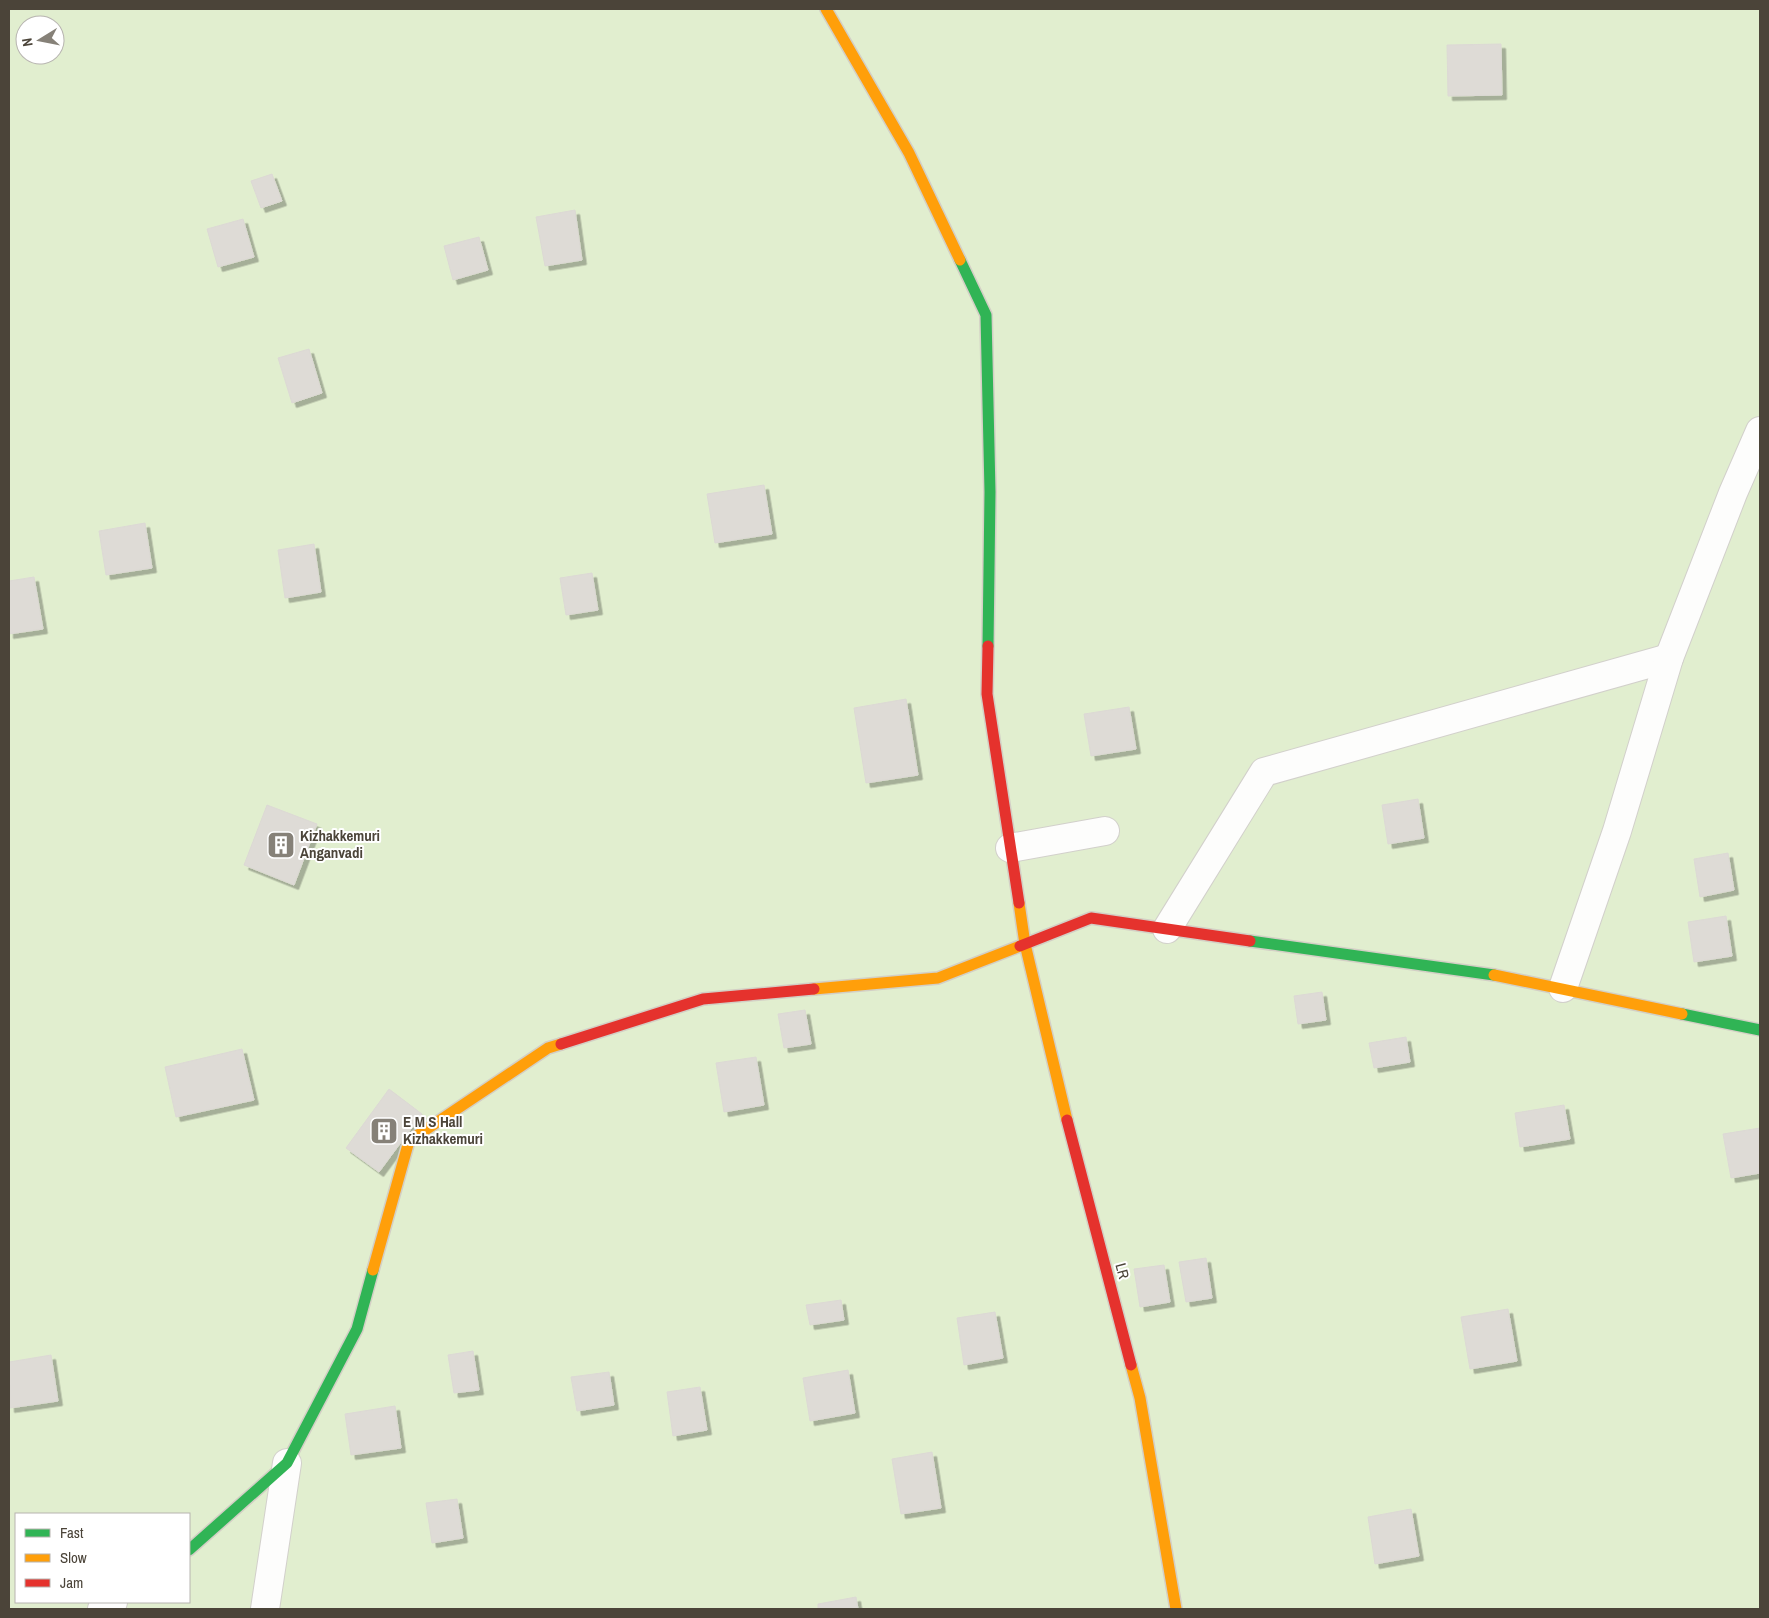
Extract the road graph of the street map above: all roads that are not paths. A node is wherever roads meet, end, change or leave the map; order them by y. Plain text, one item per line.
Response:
1 (826, 9) edge
2 (1760, 432) edge
3 (1669, 658) junction
4 (1105, 831) dead end
5 (1010, 848) junction
6 (1168, 929) junction
7 (1025, 944) junction
8 (1563, 988) junction
9 (1760, 1030) edge
10 (287, 1463) junction
11 (190, 1549) edge
12 (265, 1609) edge
13 (1176, 1609) edge

1 - 5 street, LR
2 - 3 street
3 - 6 street
3 - 8 street
4 - 5 street
5 - 7 street, LR
6 - 7 street
6 - 8 street
7 - 10 street
7 - 13 street, LR
8 - 9 street
10 - 11 street
10 - 12 street

